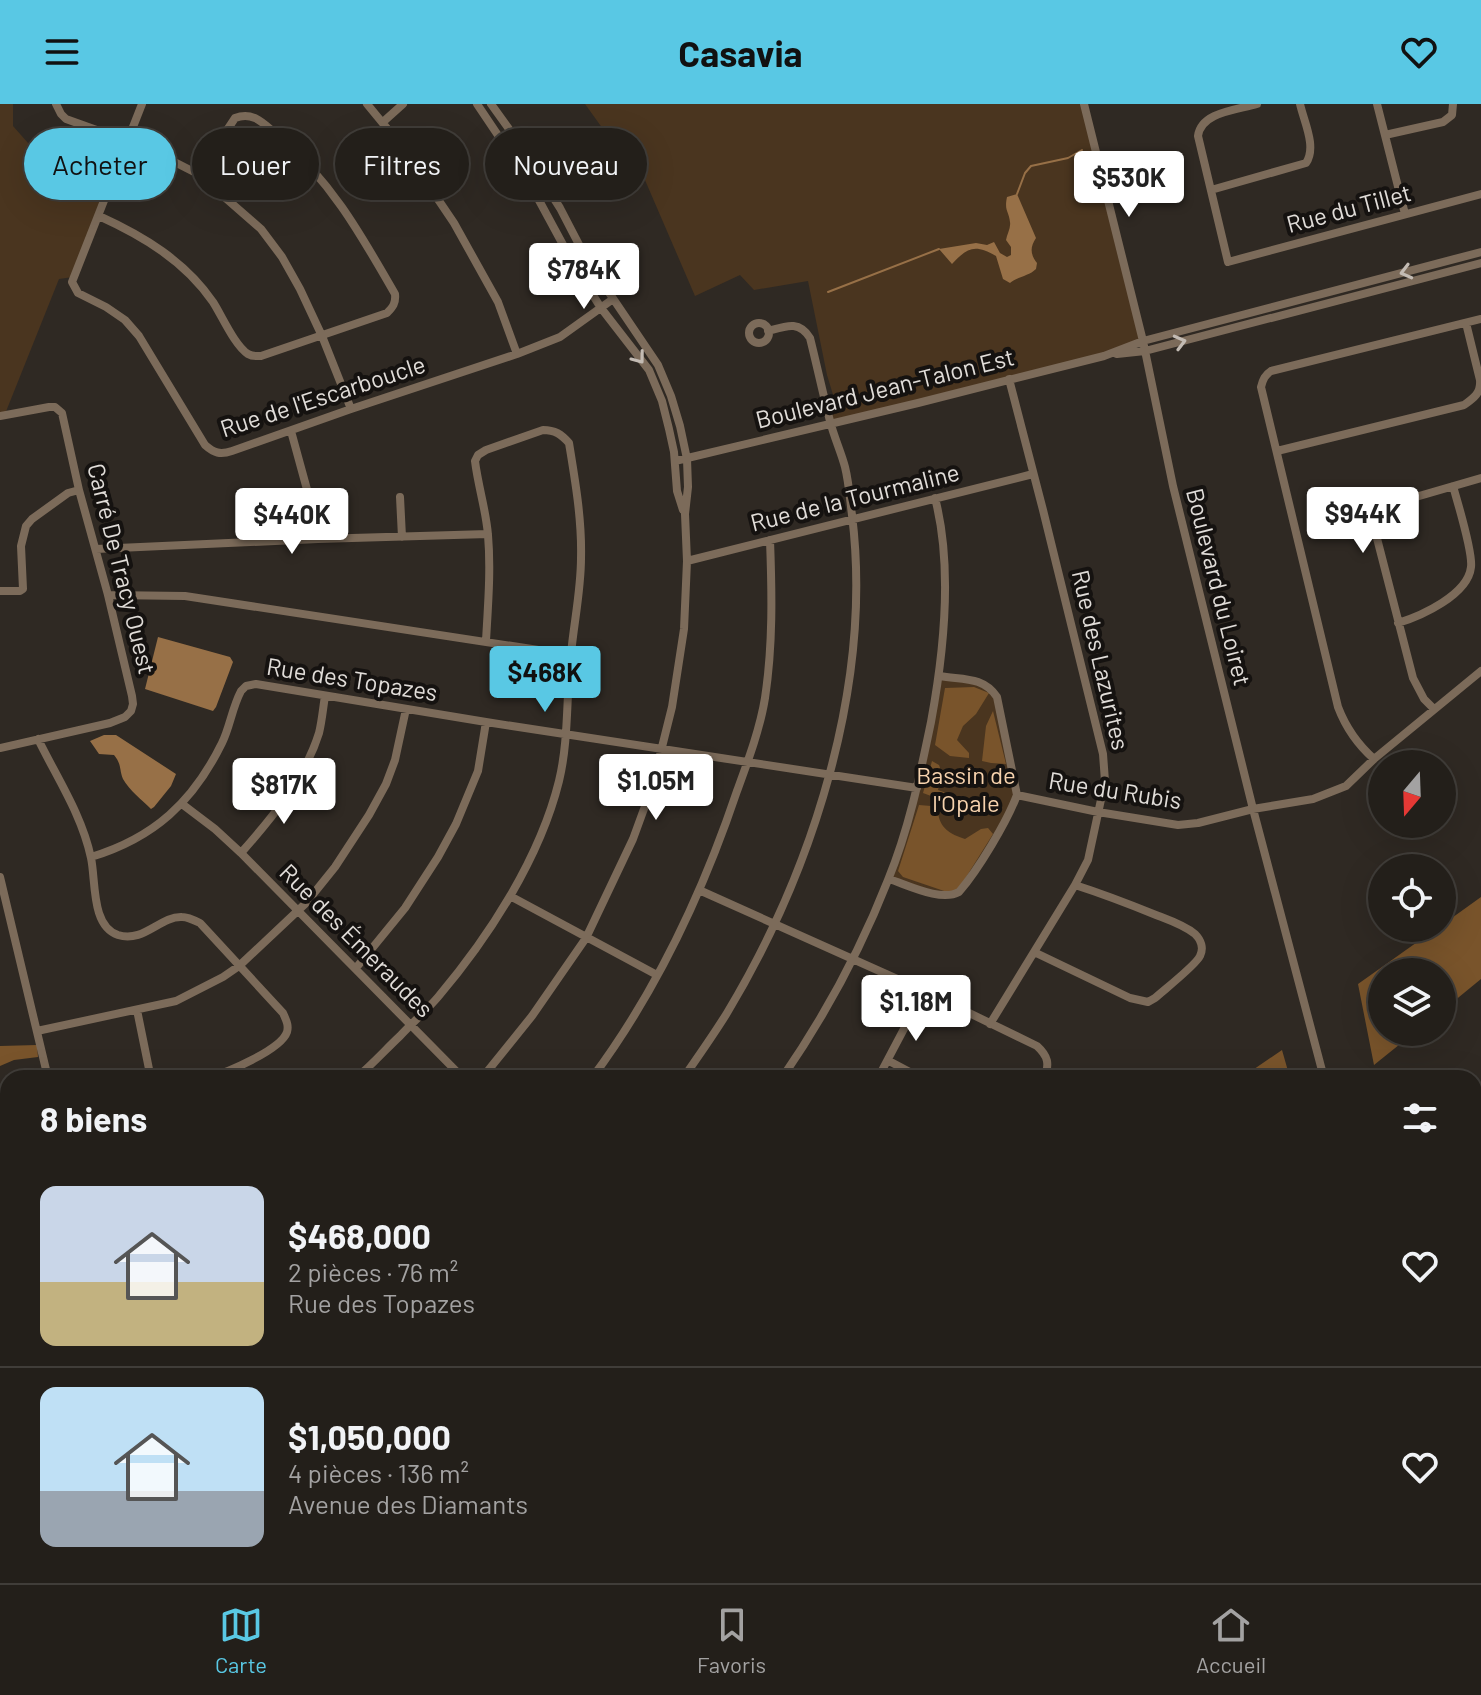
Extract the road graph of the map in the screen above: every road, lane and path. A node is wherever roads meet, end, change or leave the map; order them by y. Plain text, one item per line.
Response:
1 (56, 104) edge
2 (142, 104) edge
3 (367, 104) edge
4 (403, 104) edge
5 (477, 104) edge
6 (491, 104) edge
7 (1084, 104) edge
8 (1257, 104) edge
9 (1300, 104) edge
10 (1377, 104) edge
11 (1453, 104) edge
12 (383, 122) junction
13 (91, 128) edge
14 (132, 128) edge
15 (228, 128) edge
16 (270, 128) edge
17 (508, 128) edge
18 (1385, 135) junction
19 (319, 176) edge
20 (1211, 190) junction
21 (1481, 194) edge
22 (105, 200) edge
23 (228, 200) edge
24 (554, 200) edge
25 (1405, 214) junction
26 (99, 216) junction
27 (1481, 252) edge
28 (1481, 263) edge
29 (613, 299) junction
30 (601, 308) junction
31 (1481, 319) edge
32 (1466, 323) junction
33 (768, 331) dead end
34 (322, 336) junction
35 (1144, 346) junction
36 (517, 354) junction
37 (1009, 379) junction
38 (351, 409) junction
39 (0, 416) edge
40 (831, 424) junction
41 (291, 431) junction
42 (1277, 451) junction
43 (687, 459) junction
44 (675, 461) junction
45 (1033, 474) junction
46 (1481, 478) edge
47 (1453, 486) junction
48 (79, 490) junction
49 (400, 497) dead end
50 (935, 498) junction
51 (685, 514) junction
52 (853, 519) junction
53 (488, 534) junction
54 (402, 537) junction
55 (318, 539) junction
56 (770, 540) junction
57 (96, 549) junction
58 (687, 561) junction
59 (0, 591) edge
60 (108, 595) junction
61 (1398, 623) junction
62 (486, 641) junction
63 (571, 655) junction
64 (1481, 671) edge
65 (940, 676) junction
66 (325, 696) junction
67 (406, 709) junction
68 (1434, 709) junction
69 (486, 722) junction
70 (566, 734) junction
71 (38, 739) junction
72 (0, 748) edge
73 (663, 748) junction
74 (1385, 750) edge
75 (1368, 754) edge
76 (748, 761) junction
77 (1368, 765) edge
78 (830, 774) junction
79 (917, 788) junction
80 (1017, 795) junction
81 (182, 804) junction
82 (1253, 809) junction
83 (1098, 812) junction
84 (241, 853) junction
85 (91, 857) junction
86 (0, 877) edge
87 (889, 879) junction
88 (1075, 885) junction
89 (699, 890) junction
90 (510, 896) junction
91 (297, 911) junction
92 (775, 924) junction
93 (586, 938) junction
94 (1034, 952) junction
95 (852, 959) junction
96 (239, 966) junction
97 (356, 968) junction
98 (657, 975) junction
99 (924, 991) junction
100 (137, 1010) junction
101 (990, 1024) junction
102 (410, 1025) junction
103 (37, 1031) junction
104 (889, 1061) junction
105 (46, 1070) edge
106 (149, 1070) edge
107 (232, 1070) edge
108 (364, 1070) edge
109 (455, 1070) edge
110 (488, 1070) edge
111 (598, 1070) edge
112 (689, 1070) edge
113 (787, 1070) edge
114 (883, 1070) edge
115 (906, 1070) edge
116 (1046, 1070) edge
117 (1322, 1070) edge

1 - 13 street
2 - 14 street, Rue de l'Escarboucle
3 - 12 street
4 - 12 street
5 - 30 street
6 - 17 street
7 - 35 street, Boulevard du Loiret
8 - 20 street
9 - 20 street
10 - 18 street
11 - 18 street
12 - 36 street
15 - 16 street
18 - 25 street
19 - 34 street
20 - 25 street, Rue du Tillet
21 - 25 street, Rue du Tillet
22 - 26 street, Rue de l'Escarboucle
23 - 34 street
24 - 29 street
26 - 34 street
26 - 41 street, Rue de l'Escarboucle
27 -> 35 street, Boulevard Jean-Talon Est
35 -> 28 street, Boulevard Jean-Talon Est
29 - 30 street, Rue de l'Escarboucle
29 - 43 street
30 - 36 street, Rue de l'Escarboucle
30 -> 44 street
31 - 32 street
32 - 42 street
32 - 42 street
33 - 40 street
34 - 38 street
35 - 37 street, Boulevard Jean-Talon Est
35 - 82 street, Boulevard du Loiret
36 - 38 street, Rue de l'Escarboucle
37 - 40 street, Boulevard Jean-Talon Est
37 - 45 street, Rue des Lazurites
38 - 41 street, Rue de l'Escarboucle
39 - 48 street, Carré De Tracy Ouest
40 - 43 street, Boulevard Jean-Talon Est
40 - 52 street
41 - 55 street
42 - 75 street
43 - 44 street, Boulevard Jean-Talon Est
43 - 51 street
44 - 51 street
45 - 50 street, Rue de la Tourmaline
45 - 83 street, Rue des Lazurites
46 - 47 street
47 - 61 street
47 - 61 street
48 - 57 street, Carré De Tracy Ouest
48 - 59 street
49 - 54 street
50 - 52 street, Rue de la Tourmaline
50 - 65 street
51 - 58 street
52 - 56 street, Rue de la Tourmaline
52 - 78 street
53 - 54 street
53 - 62 street
53 - 63 street
54 - 55 street
55 - 57 street
56 - 58 street, Rue de la Tourmaline
56 - 76 street
57 - 60 street, Carré De Tracy Ouest
58 - 73 street
60 - 62 street
60 - 71 street, Carré De Tracy Ouest
61 - 68 street
62 - 63 street
63 - 70 street
64 - 68 street, Rue du Rubis
65 - 79 street
65 - 80 street
66 - 67 street, Rue des Topazes
66 - 81 street, Rue des Topazes
66 - 84 street
67 - 69 street, Rue des Topazes
67 - 91 street
68 - 74 street, Rue du Rubis
69 - 70 street, Rue des Topazes
69 - 97 street
70 - 73 street, Rue des Topazes
70 - 90 street
71 - 72 street, Carré De Tracy Ouest
71 - 85 street
73 - 76 street, Rue des Topazes
73 - 93 street
76 - 78 street, Rue des Topazes
76 - 89 street
77 - 82 street, Rue du Rubis
78 - 79 street, Rue des Topazes
78 - 92 street
79 - 87 street
80 - 83 street, Rue du Rubis
80 - 87 street
81 - 84 street, Rue des Émeraudes
81 - 85 street
82 - 83 street, Rue du Rubis
82 - 117 street, Boulevard du Loiret
83 - 88 street, Rue des Lazurites
84 - 91 street, Rue des Émeraudes
85 - 96 street
86 - 103 street
87 - 95 street
88 - 94 street, Rue des Lazurites
88 - 94 street
89 - 92 street
89 - 98 street
90 - 93 street
90 - 102 street
91 - 96 street
91 - 97 street, Rue des Émeraudes
92 - 95 street
92 - 112 street
93 - 98 street
93 - 110 street
94 - 101 street, Rue des Lazurites
95 - 99 street
95 - 113 street
96 - 100 street
96 - 107 street
97 - 102 street, Rue des Émeraudes
98 - 111 street
99 - 101 street
99 - 104 street
100 - 103 street
100 - 106 street
101 - 116 street
102 - 108 street
102 - 109 street, Rue des Émeraudes
103 - 105 street
104 - 114 street
104 - 115 street

